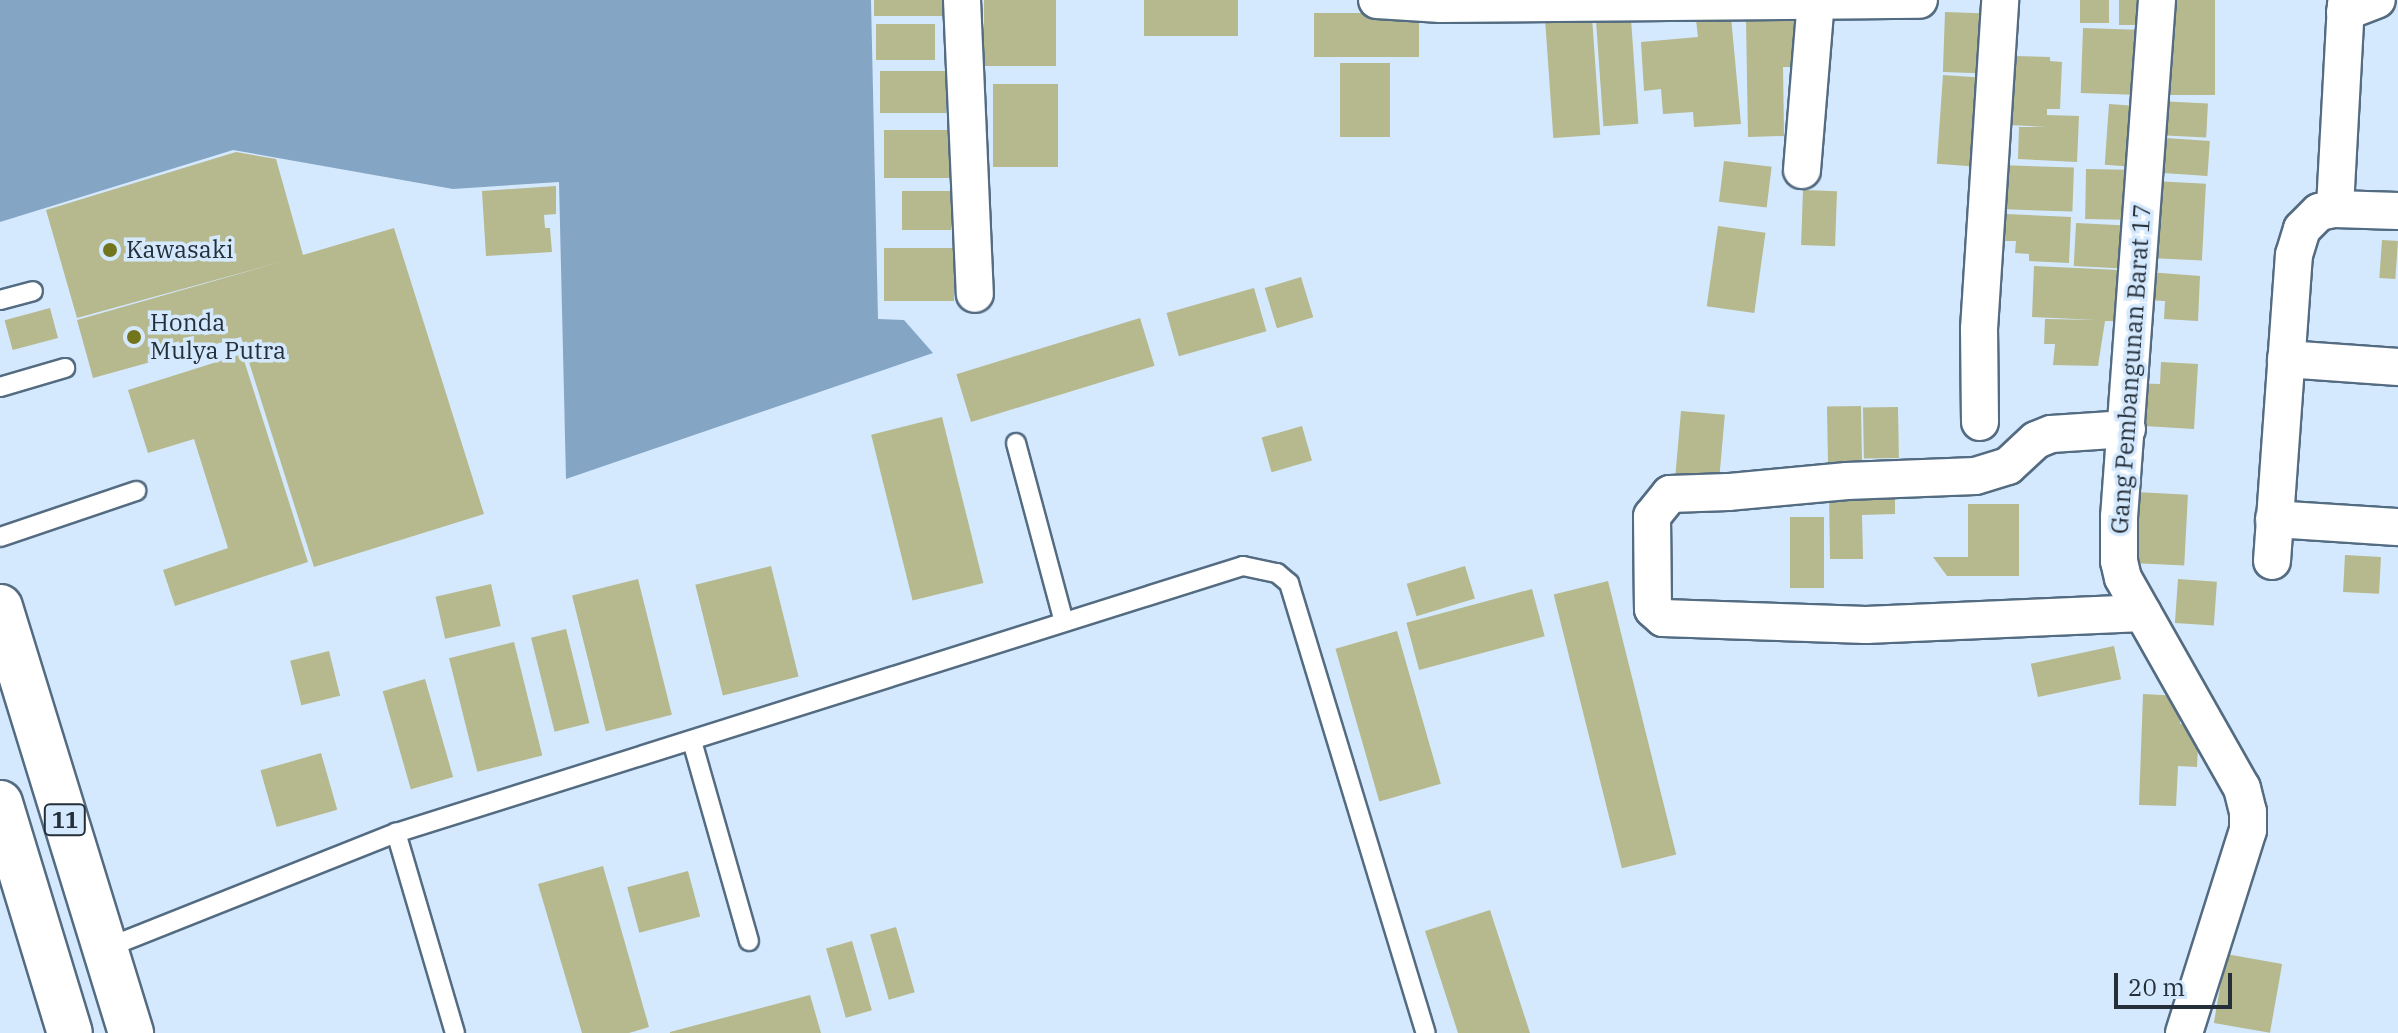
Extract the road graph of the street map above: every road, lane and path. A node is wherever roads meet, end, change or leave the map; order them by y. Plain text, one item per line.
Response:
1 (962, 0) edge
2 (1377, 0) edge
3 (1816, 0) edge
4 (1919, 0) edge
5 (2000, 0) edge
6 (2157, 0) edge
7 (2351, 3) edge
8 (1802, 170) dead end
9 (2335, 209) junction
10 (2398, 211) edge
11 (33, 291) dead end
12 (975, 294) dead end
13 (0, 300) edge
14 (2286, 359) junction
15 (2398, 367) edge
16 (65, 368) dead end
17 (0, 387) edge
18 (1980, 422) dead end
19 (2127, 429) junction
20 (1016, 443) dead end
21 (136, 491) dead end
22 (2274, 519) junction
23 (2398, 527) edge
24 (0, 537) edge
25 (2272, 561) dead end
26 (0, 607) edge
27 (2143, 613) junction
28 (1064, 622) junction
29 (692, 741) junction
30 (0, 803) edge
31 (396, 833) junction
32 (749, 941) dead end
33 (104, 949) junction
34 (50, 966) junction
35 (70, 1033) edge
36 (131, 1033) edge
37 (455, 1033) edge
38 (1426, 1033) edge
39 (2184, 1033) edge

1 - 12 street
2 - 3 street
3 - 4 street
3 - 8 street
5 - 18 street
6 - 19 street, Gang Pembangunan Barat 17
7 - 9 street
9 - 10 street
9 - 14 street
11 - 13 lane
14 - 15 street
14 - 22 street
16 - 17 lane
19 - 27 street, Gang Pembangunan Barat 17
19 - 27 street
20 - 28 lane
21 - 24 lane
22 - 23 street
22 - 25 street
26 - 33 highway, 11
27 - 39 street, Gang Pembangunan Barat 17
28 - 29 lane
28 - 38 lane
29 - 31 lane
29 - 32 lane
30 - 34 highway, 11
31 - 33 lane
31 - 37 lane
33 - 34 highway
33 - 36 highway, 11
34 - 35 highway, 11

